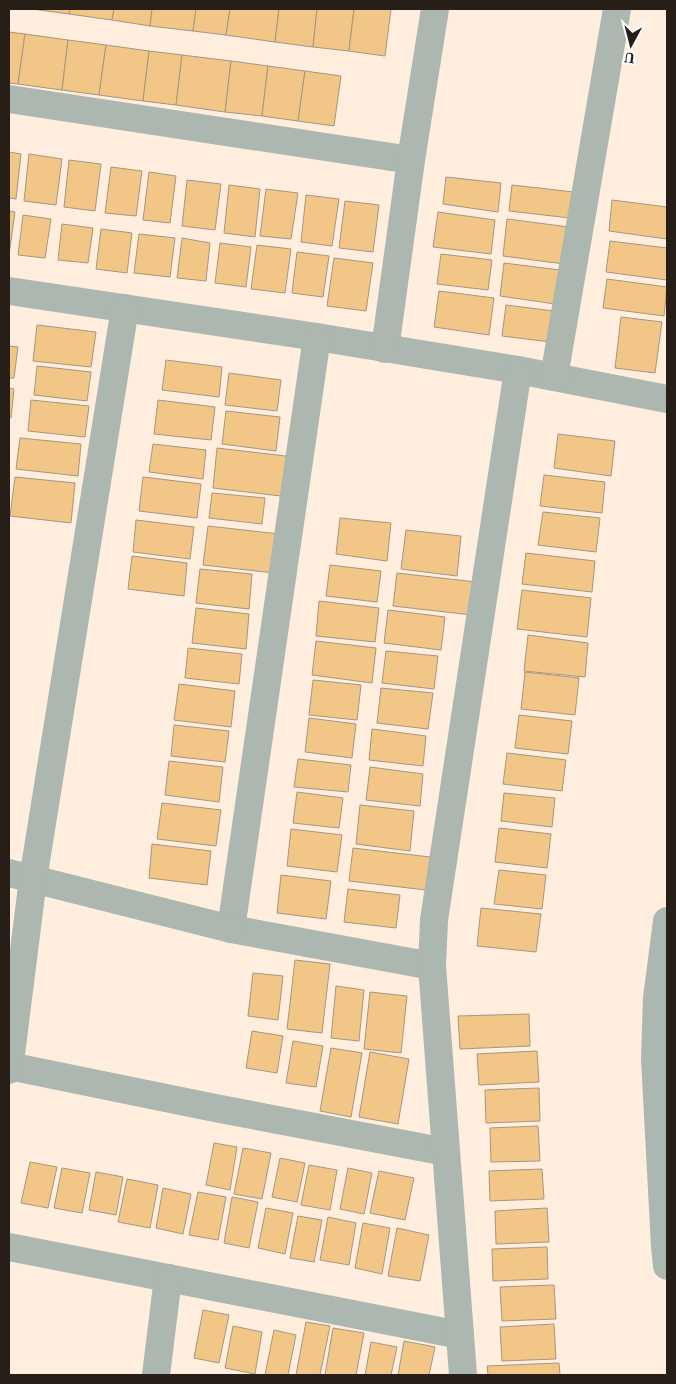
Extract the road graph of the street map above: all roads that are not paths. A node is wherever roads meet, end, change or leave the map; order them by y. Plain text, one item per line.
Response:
1 (435, 9) edge
2 (617, 9) edge
3 (9, 100) edge
4 (411, 160) junction
5 (9, 291) edge
6 (125, 308) junction
7 (317, 337) junction
8 (385, 349) junction
9 (518, 370) junction
10 (554, 377) junction
11 (667, 399) edge
12 (21, 876) edge
13 (667, 921) edge
14 (231, 928) junction
15 (432, 966) junction
16 (9, 1066) edge
17 (9, 1070) edge
18 (446, 1152) junction
19 (9, 1247) edge
20 (667, 1266) edge
21 (168, 1278) junction
22 (460, 1335) junction
23 (156, 1375) edge
24 (463, 1375) edge

1 - 4 street
2 - 10 street
3 - 4 street
4 - 8 street
5 - 6 street
6 - 7 street
6 - 12 street
7 - 8 street
7 - 14 street
8 - 9 street
9 - 10 street
9 - 15 street
10 - 11 street
12 - 14 street
12 - 16 street
13 - 20 street
14 - 15 street
15 - 18 street
16 - 17 street
16 - 18 street
18 - 22 street
19 - 21 street
21 - 22 street
21 - 23 street
22 - 24 street

